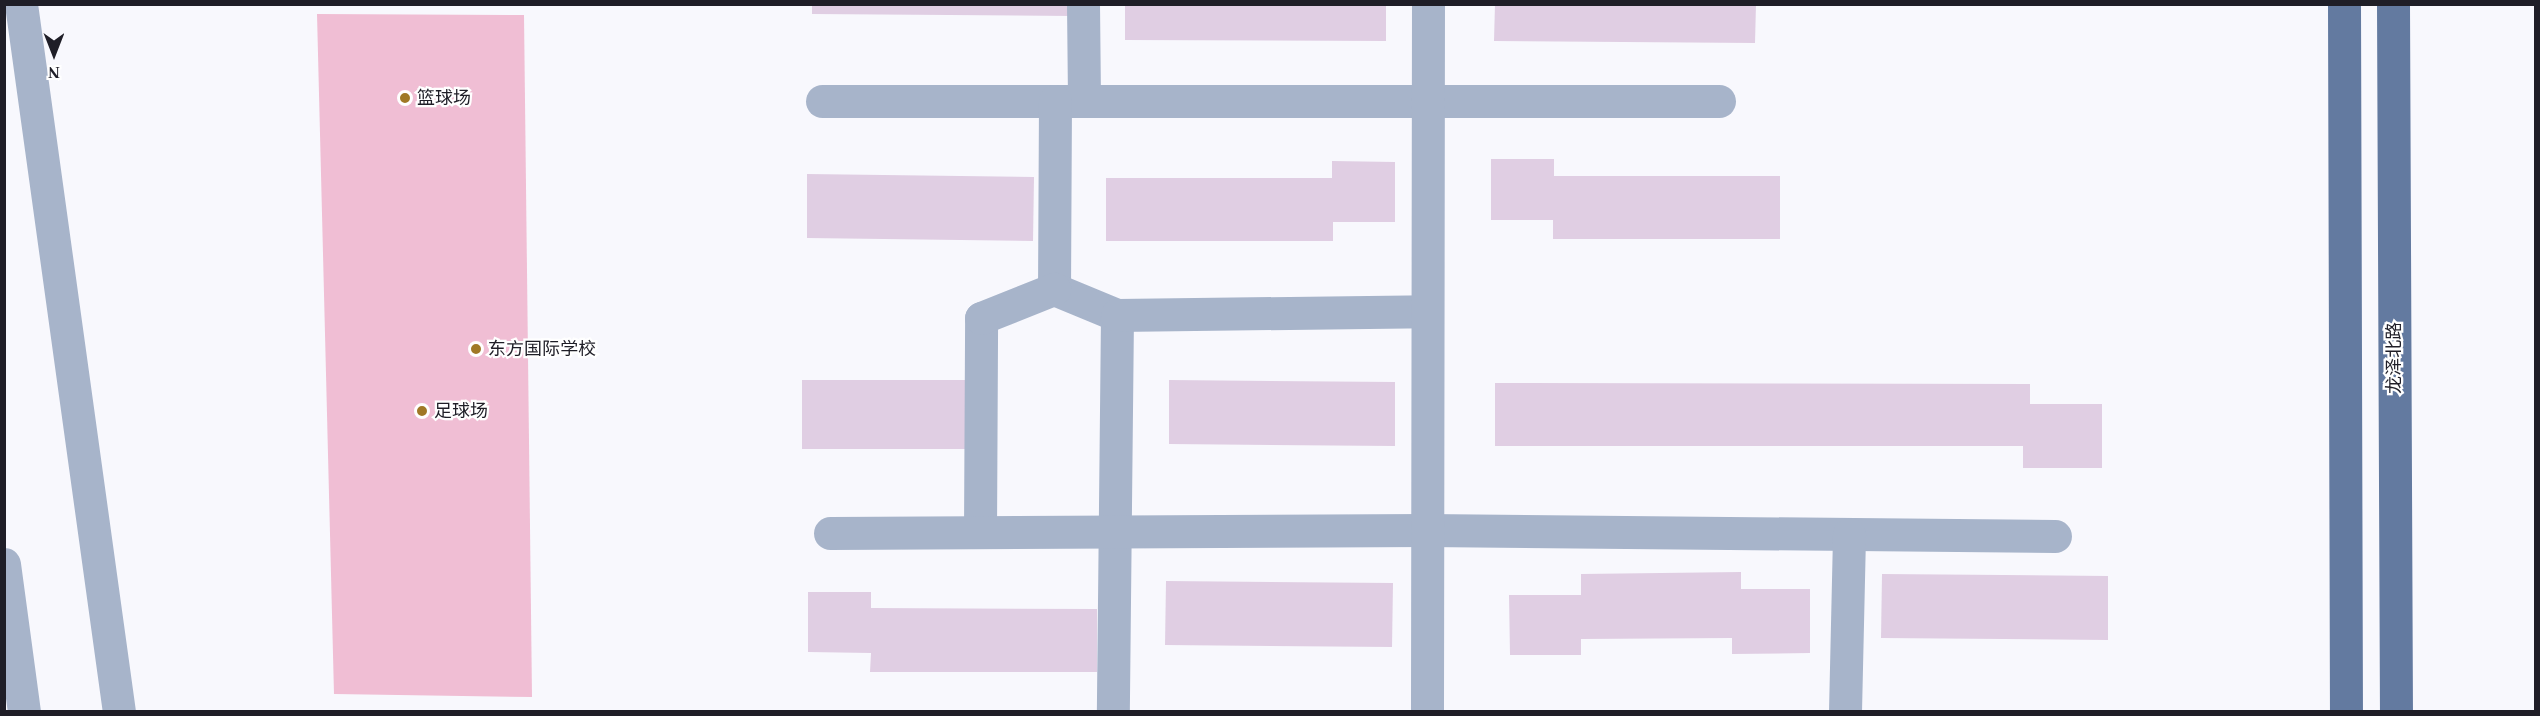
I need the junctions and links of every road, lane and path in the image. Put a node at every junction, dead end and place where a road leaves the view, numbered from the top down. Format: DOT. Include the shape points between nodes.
graph roads {
  1 [pos="21,4"];
  2 [pos="1083,4"];
  3 [pos="1428,4"];
  4 [pos="2344,4"];
  5 [pos="2393,4"];
  6 [pos="822,101"];
  7 [pos="1070,101"];
  8 [pos="1428,101"];
  9 [pos="1719,101"];
  10 [pos="1054,289"];
  11 [pos="1427,311"];
  12 [pos="1117,315"];
  13 [pos="1427,530"];
  14 [pos="1116,531"];
  15 [pos="980,532"];
  16 [pos="830,533"];
  17 [pos="1849,534"];
  18 [pos="2055,536"];
  19 [pos="4,564"];
  20 [pos="17,700"];
  21 [pos="119,711"];
  22 [pos="1113,711"];
  23 [pos="1427,711"];
  24 [pos="1845,711"];
  25 [pos="2346,711"];
  26 [pos="2396,711"];
  1 -- 21 [label="street"];
  2 -- 7 [label="street"];
  3 -- 8 [label="street"];
  4 -- 25 [label="main road"];
  5 -- 26 [label="main road, 龙泽北路"];
  6 -- 7 [label="street"];
  7 -- 8 [label="street"];
  7 -- 10 [label="street"];
  8 -- 9 [label="street"];
  8 -- 11 [label="street"];
  10 -- 12 [label="street"];
  10 -- 15 [label="street" via="981,318"];
  11 -- 12 [label="street"];
  11 -- 13 [label="street"];
  12 -- 14 [label="street"];
  13 -- 14 [label="street"];
  13 -- 17 [label="street"];
  13 -- 23 [label="street"];
  14 -- 15 [label="street"];
  14 -- 22 [label="street"];
  15 -- 16 [label="street"];
  17 -- 18 [label="street"];
  17 -- 24 [label="street"];
  19 -- 20 [label="street"];
}
